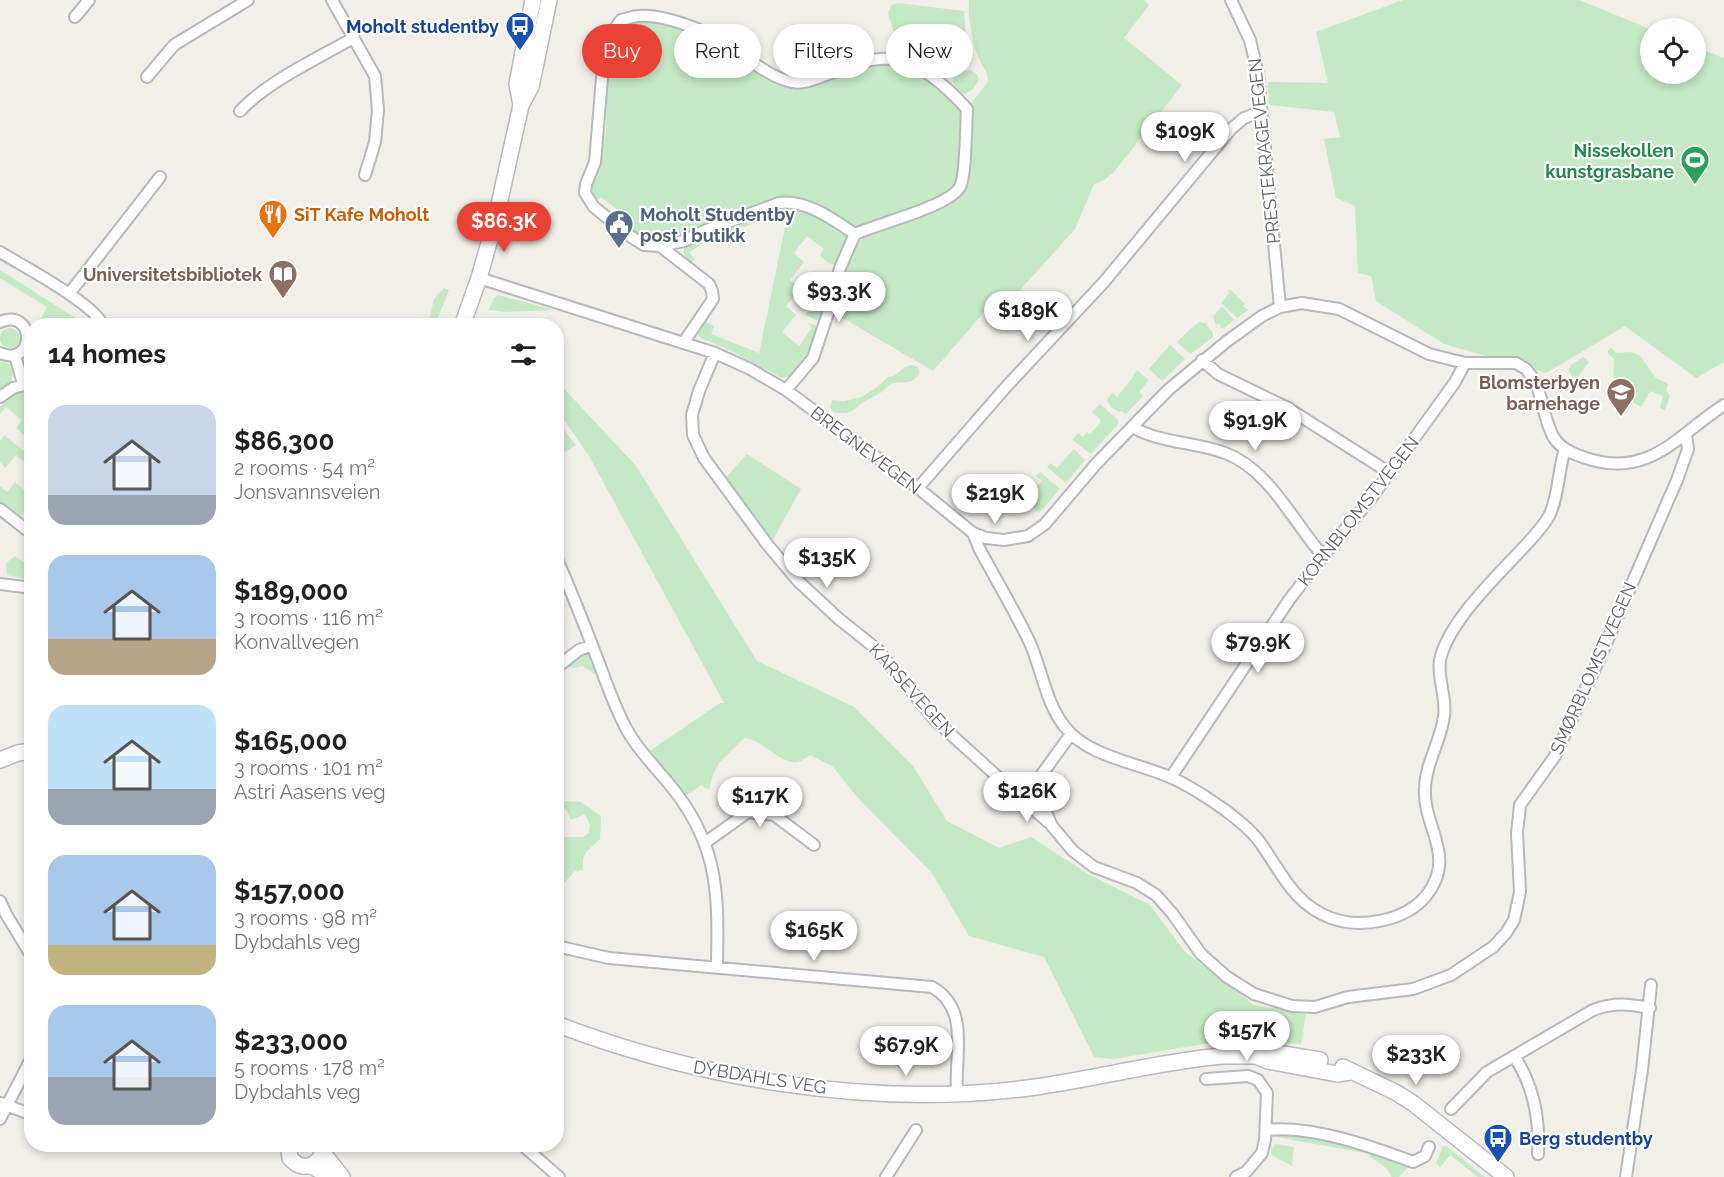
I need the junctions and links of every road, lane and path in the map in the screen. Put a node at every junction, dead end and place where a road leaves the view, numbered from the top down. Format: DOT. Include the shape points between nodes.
graph roads {
  1 [pos="89,0"];
  2 [pos="248,0"];
  3 [pos="332,0"];
  4 [pos="533,0"];
  5 [pos="549,0"];
  6 [pos="1230,0"];
  7 [pos="75,17"];
  8 [pos="353,38"];
  9 [pos="147,77"];
  10 [pos="520,105"];
  11 [pos="240,111"];
  12 [pos="1261,112"];
  13 [pos="365,175"];
  14 [pos="160,177"];
  15 [pos="855,234"];
  16 [pos="660,246"];
  17 [pos="0,252"];
  18 [pos="479,279"];
  19 [pos="69,294"];
  20 [pos="1280,307"];
  21 [pos="100,318"];
  22 [pos="465,318"];
  23 [pos="0,321"];
  24 [pos="24,326"];
  25 [pos="684,342"];
  26 [pos="24,349"];
  27 [pos="715,352"];
  28 [pos="0,353"];
  29 [pos="15,355"];
  30 [pos="1202,360"];
  31 [pos="1465,363"];
  32 [pos="24,376"];
  33 [pos="24,385"];
  34 [pos="786,390"];
  35 [pos="0,397"];
  36 [pos="1724,405"];
  37 [pos="1132,427"];
  38 [pos="1686,435"];
  39 [pos="1565,449"];
  40 [pos="1390,473"];
  41 [pos="918,488"];
  42 [pos="0,509"];
  43 [pos="24,528"];
  44 [pos="973,533"];
  45 [pos="1323,556"];
  46 [pos="0,584"];
  47 [pos="564,584"];
  48 [pos="24,586"];
  49 [pos="592,645"];
  50 [pos="564,662"];
  51 [pos="1071,734"];
  52 [pos="24,752"];
  53 [pos="0,760"];
  54 [pos="1171,777"];
  55 [pos="1034,785"];
  56 [pos="1021,798"];
  57 [pos="1052,826"];
  58 [pos="706,842"];
  59 [pos="814,845"];
  60 [pos="0,901"];
  61 [pos="24,944"];
  62 [pos="564,948"];
  63 [pos="717,967"];
  64 [pos="1651,985"];
  65 [pos="1650,1008"];
  66 [pos="564,1027"];
  67 [pos="1514,1056"];
  68 [pos="24,1070"];
  69 [pos="1206,1079"];
  70 [pos="957,1093"];
  71 [pos="3,1104"];
  72 [pos="1451,1108"];
  73 [pos="24,1112"];
  74 [pos="0,1119"];
  75 [pos="916,1131"];
  76 [pos="1266,1131"];
  77 [pos="1429,1147"];
  78 [pos="287,1152"];
  79 [pos="321,1152"];
  80 [pos="324,1152"];
  81 [pos="530,1152"];
  82 [pos="1538,1154"];
  83 [pos="306,1170"];
  84 [pos="330,1177"];
  85 [pos="342,1177"];
  86 [pos="559,1177"];
  87 [pos="886,1177"];
  88 [pos="1236,1177"];
  89 [pos="1506,1177"];
  90 [pos="1626,1177"];
  1 -- 7 [label="street"];
  2 -- 9 [label="street" via="174,45"];
  3 -- 8 [label="street"];
  4 -- 10 [label="main road" via="518,84"];
  5 -- 10 [label="main road" via="531,87"];
  6 -- 12 [label="street, PRESTEKRAGEVEGEN" via="1250,40"];
  8 -- 11 [label="street" via="265,90"];
  8 -- 13 [label="street" via="375,76 378,93 375,142"];
  10 -- 18 [label="main road"];
  12 -- 20 [label="street, PRESTEKRAGEVEGEN"];
  12 -- 41 [label="street" via="1244,118 1231,129 1104,282"];
  14 -- 19 [label="street"];
  15 -- 16 [label="street" via="807,207 788,202 684,241"];
  15 -- 16 [label="street" via="935,205 959,189 967,109 961,102 928,74 898,60 863,62 794,83 774,75 721,40 663,19 640,16 621,20 608,38 595,162 585,193 594,207 640,243"];
  15 -- 34 [label="street" via="840,268 813,358"];
  16 -- 25 [label="street" via="700,276 714,295"];
  17 -- 19 [label="street"];
  18 -- 22 [label="main road"];
  18 -- 25 [label="street, BREGNEVEGEN"];
  19 -- 21 [label="street"];
  20 -- 30 [label="street, BREGNEVEGEN"];
  20 -- 31 [label="street" via="1302,303 1339,309 1429,354"];
  23 -- 24 [label="street" via="11,319"];
  25 -- 27 [label="street, BREGNEVEGEN"];
  26 -- 29 [label="street"];
  27 -- 34 [label="street, BREGNEVEGEN"];
  27 -- 56 [label="street, KARSEVEGEN" via="692,415 693,435 704,458 798,581 878,650 935,720"];
  28 -- 29 [label="street"];
  29 -- 32 [label="street"];
  30 -- 37 [label="street, BREGNEVEGEN"];
  30 -- 40 [label="street" via="1218,374 1286,407"];
  31 -- 39 [label="street" via="1510,362 1526,369 1538,388 1551,430"];
  31 -- 40 [label="street, KORNBLOMSTVEGEN"];
  33 -- 35 [label="street"];
  34 -- 41 [label="street, BREGNEVEGEN"];
  36 -- 38 [label="street"];
  37 -- 44 [label="street, BREGNEVEGEN" via="1036,531 1004,540"];
  37 -- 45 [label="street" via="1150,435 1212,448 1248,465"];
  38 -- 39 [label="street" via="1657,454 1624,464 1597,462"];
  38 -- 57 [label="street, SMØRBLOMSTVEGEN" via="1688,449 1677,480 1596,666 1555,756 1520,805 1516,833 1520,892 1514,920 1493,947 1465,966 1413,989 1348,997 1315,1007 1272,1001 1240,986 1211,964 1156,896 1137,883 1104,872 1084,860"];
  39 -- 54 [label="street" via="1549,516 1468,610 1441,655 1444,719 1424,789 1440,861 1436,878 1420,901 1394,916 1372,922 1349,923 1329,918 1300,900 1258,840 1239,821"];
  40 -- 45 [label="street, KORNBLOMSTVEGEN"];
  41 -- 44 [label="street, BREGNEVEGEN"];
  42 -- 43 [label="street"];
  44 -- 51 [label="street" via="1031,645 1058,718"];
  45 -- 54 [label="street, KORNBLOMSTVEGEN" via="1289,600"];
  46 -- 48 [label="street"];
  47 -- 49 [label="street"];
  49 -- 50 [label="street"];
  49 -- 58 [label="street" via="627,730 677,794"];
  51 -- 54 [label="street" via="1109,755"];
  51 -- 55 [label="street"];
  52 -- 53 [label="main road"];
  55 -- 56 [label="street"];
  55 -- 57 [label="street, SMØRBLOMSTVEGEN"];
  56 -- 57 [label="street, SMØRBLOMSTVEGEN"];
  58 -- 59 [label="street" via="748,812 774,815"];
  58 -- 63 [label="street" via="717,894"];
  60 -- 61 [label="street"];
  62 -- 63 [label="street" via="609,958"];
  63 -- 70 [label="street" via="932,987 949,1001 957,1019"];
  64 -- 65 [label="street"];
  65 -- 67 [label="street" via="1604,1006"];
  65 -- 90 [label="street"];
  66 -- 70 [label="main road, DYBDAHLS VEG" via="649,1055 744,1077 852,1090"];
  67 -- 72 [label="street" via="1486,1072"];
  67 -- 82 [label="street" via="1534,1100"];
  68 -- 71 [label="street"];
  69 -- 76 [label="street" via="1248,1076 1258,1080 1268,1093"];
  70 -- 89 [label="main road, DYBDAHLS VEG" via="1071,1082 1204,1057 1256,1056 1337,1074 1350,1072 1379,1084 1414,1104"];
  71 -- 73 [label="street"];
  71 -- 74 [label="street"];
  75 -- 87 [label="street"];
  76 -- 77 [label="street" via="1278,1129 1341,1138 1413,1162 1425,1156"];
  76 -- 88 [label="street" via="1262,1153 1246,1172"];
  78 -- 83 [label="main road"];
  79 -- 83 [label="main road" via="318,1162"];
  80 -- 85 [label="main road"];
  81 -- 86 [label="street"];
  83 -- 84 [label="main road"];
}
